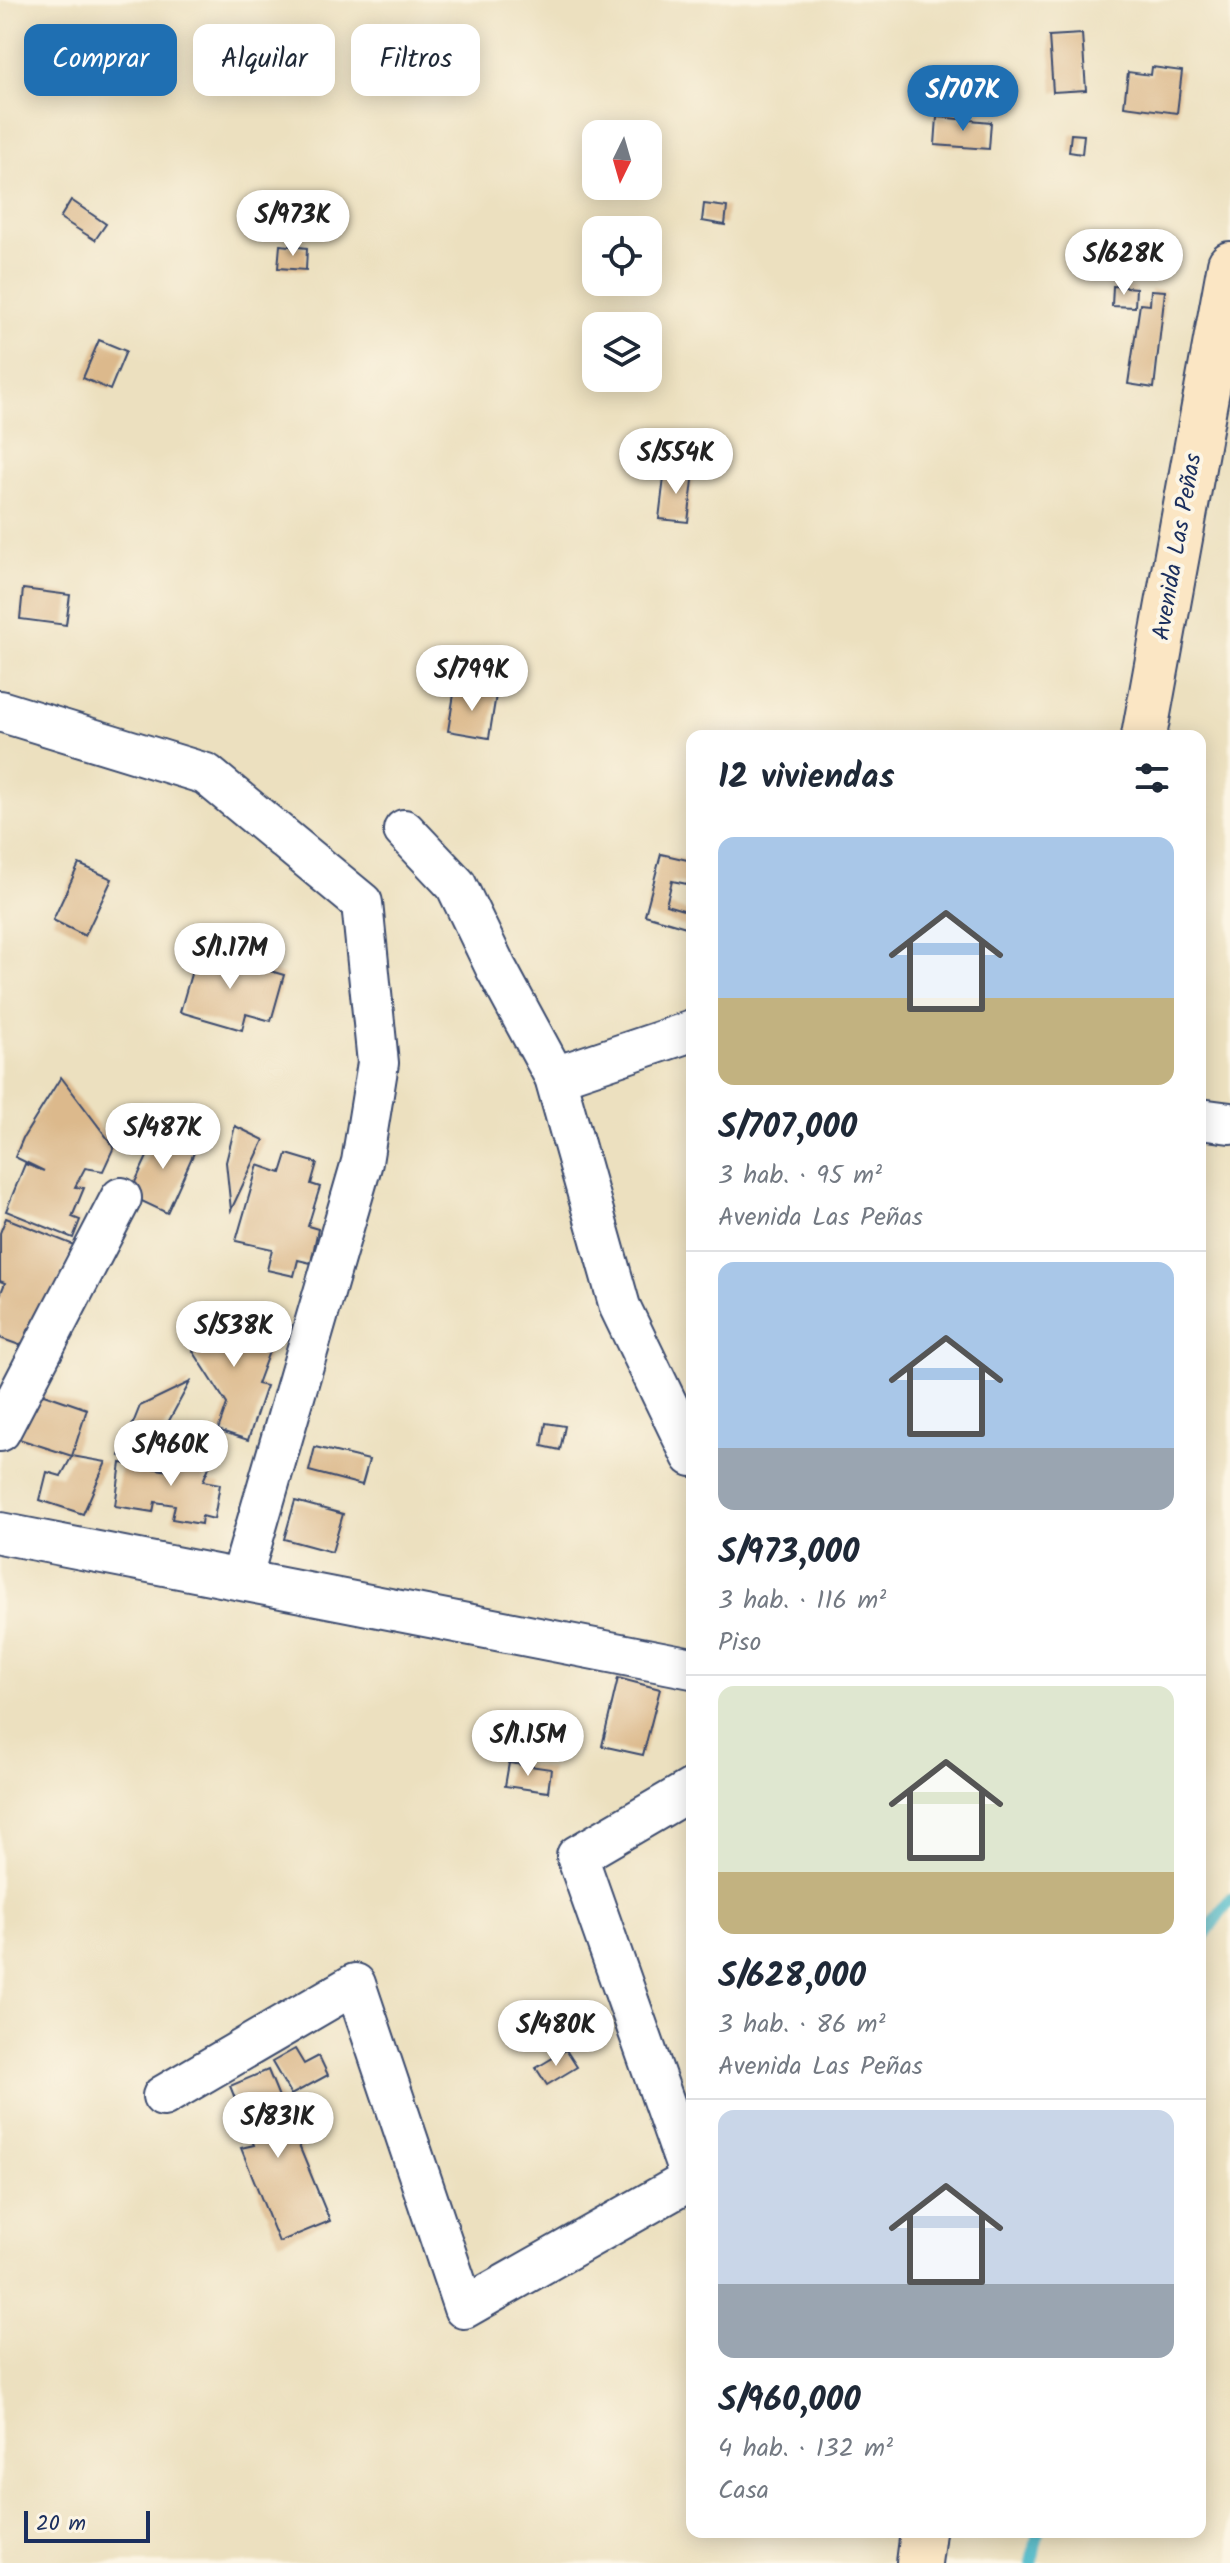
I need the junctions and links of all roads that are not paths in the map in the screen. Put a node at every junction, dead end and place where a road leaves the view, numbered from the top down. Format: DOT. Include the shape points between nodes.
graph roads {
  1 [pos="1230,264"];
  2 [pos="0,711"];
  3 [pos="1145,730"];
  4 [pos="404,830"];
  5 [pos="686,1033"];
  6 [pos="555,1077"];
  7 [pos="1206,1120"];
  8 [pos="1230,1123"];
  9 [pos="121,1198"];
  10 [pos="0,1431"];
  11 [pos="686,1444"];
  12 [pos="0,1533"];
  13 [pos="241,1579"];
  14 [pos="686,1667"];
  15 [pos="686,1792"];
  16 [pos="163,2096"];
  17 [pos="686,2162"];
  18 [pos="686,2182"];
  19 [pos="922,2538"];
  20 [pos="919,2563"];
  1 -- 3 [label="main road, Avenida Las Peñas"];
  2 -- 13 [label="street" via="206,774 362,903 378,1063 362,1162"];
  4 -- 6 [label="street" via="456,885"];
  5 -- 6 [label="street"];
  6 -- 11 [label="street" via="620,1307"];
  7 -- 8 [label="street"];
  9 -- 10 [label="street"];
  12 -- 13 [label="street"];
  13 -- 14 [label="street"];
  15 -- 17 [label="street" via="577,1856"];
  16 -- 18 [label="street" via="355,1984 464,2308"];
  19 -- 20 [label="main road"];
}
